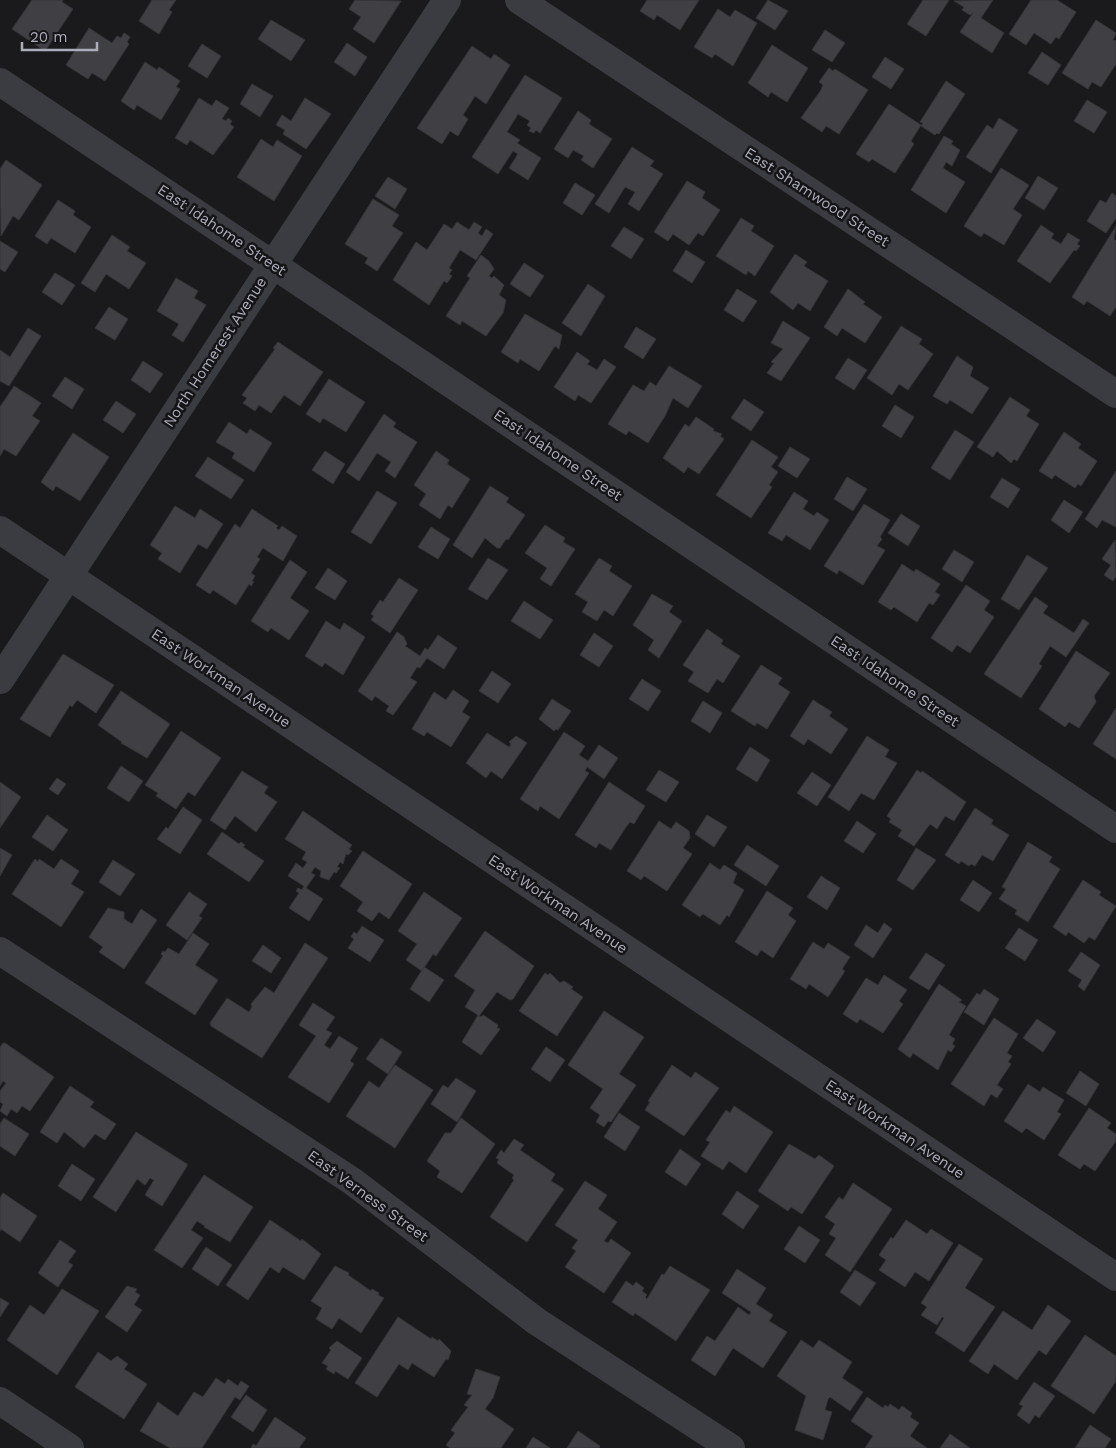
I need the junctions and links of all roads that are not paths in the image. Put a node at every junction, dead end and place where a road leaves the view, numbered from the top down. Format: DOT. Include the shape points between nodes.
graph roads {
  1 [pos="447,0"];
  2 [pos="519,0"];
  3 [pos="0,82"];
  4 [pos="273,264"];
  5 [pos="1116,394"];
  6 [pos="0,530"];
  7 [pos="68,576"];
  8 [pos="0,680"];
  9 [pos="1116,829"];
  10 [pos="0,951"];
  11 [pos="1116,1277"];
  12 [pos="0,1402"];
  13 [pos="70,1448"];
  14 [pos="731,1448"];
  1 -- 4 [label="street, North Homerest Avenue"];
  2 -- 5 [label="street, East Shamwood Street"];
  3 -- 4 [label="street, East Idahome Street"];
  4 -- 7 [label="street, North Homerest Avenue"];
  4 -- 9 [label="street, East Idahome Street"];
  6 -- 7 [label="street, East Workman Avenue"];
  7 -- 8 [label="street, North Homerest Avenue"];
  7 -- 11 [label="street, East Workman Avenue"];
  10 -- 14 [label="street, East Verness Street" via="352,1181 536,1320"];
  12 -- 13 [label="street"];
}
